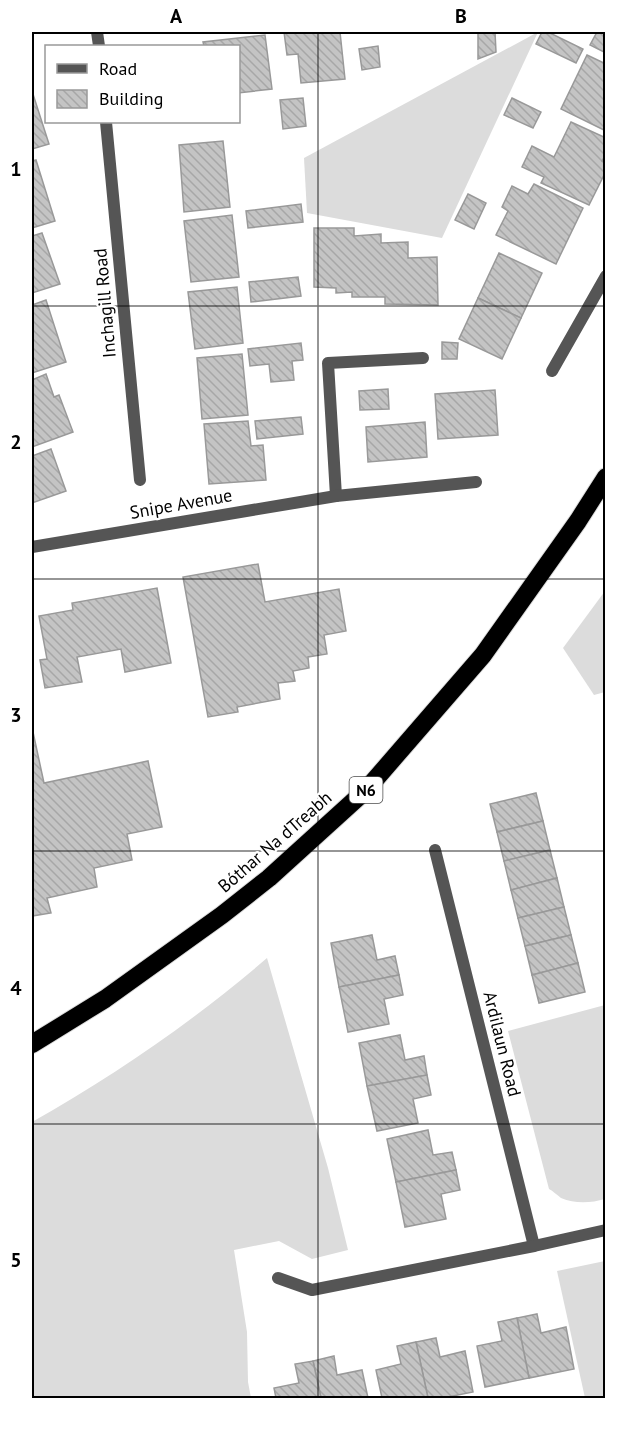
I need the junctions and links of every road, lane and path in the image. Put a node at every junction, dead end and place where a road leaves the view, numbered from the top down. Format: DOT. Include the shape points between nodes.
graph roads {
  1 [pos="106,123"];
  2 [pos="606,276"];
  3 [pos="423,358"];
  4 [pos="552,371"];
  5 [pos="606,477"];
  6 [pos="140,480"];
  7 [pos="476,482"];
  8 [pos="336,496"];
  9 [pos="32,547"];
  10 [pos="435,850"];
  11 [pos="32,1044"];
  12 [pos="606,1230"];
  13 [pos="534,1246"];
  14 [pos="278,1278"];
  1 -- 6 [label="street, Inchagill Road"];
  2 -- 4 [label="street"];
  3 -- 8 [label="street" via="328,363"];
  5 -- 11 [label="highway, Bóthar Na dTreabh / N6" via="483,655 366,790 222,915 105,999"];
  7 -- 8 [label="street, Snipe Avenue"];
  8 -- 9 [label="street, Snipe Avenue"];
  10 -- 13 [label="street, Ardilaun Road"];
  12 -- 13 [label="street"];
  13 -- 14 [label="street" via="312,1290"];
}
